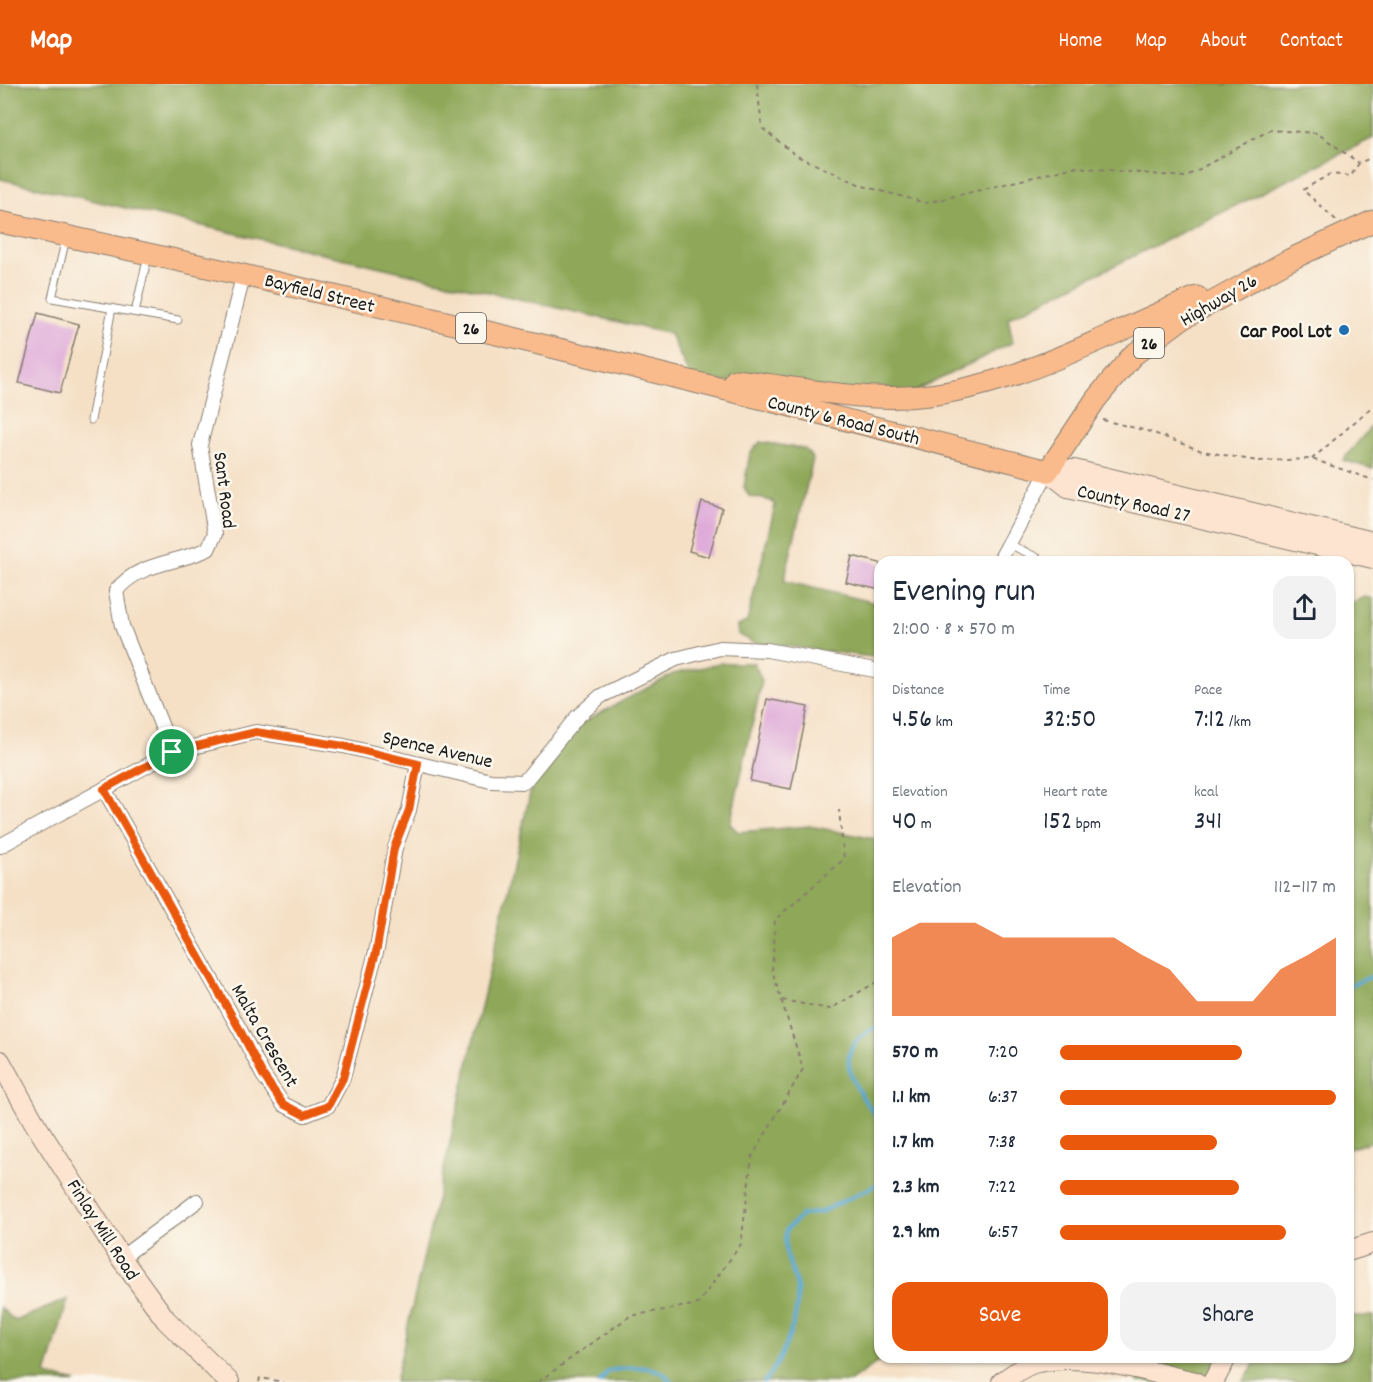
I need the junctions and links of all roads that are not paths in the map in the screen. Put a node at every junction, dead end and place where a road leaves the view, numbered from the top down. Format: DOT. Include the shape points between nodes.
graph roads {
  1 [pos="1373,220"];
  2 [pos="0,222"];
  3 [pos="66,236"];
  4 [pos="149,254"];
  5 [pos="1289,260"];
  6 [pos="244,273"];
  7 [pos="112,308"];
  8 [pos="135,312"];
  9 [pos="178,320"];
  10 [pos="639,368"];
  11 [pos="91,420"];
  12 [pos="1048,471"];
  13 [pos="1373,542"];
  14 [pos="1009,544"];
  15 [pos="1002,556"];
  16 [pos="1034,556"];
  17 [pos="1373,558"];
  18 [pos="874,670"];
  19 [pos="172,752"];
  20 [pos="418,764"];
  21 [pos="104,789"];
  22 [pos="0,846"];
  23 [pos="0,1061"];
  24 [pos="197,1201"];
  25 [pos="1373,1243"];
  26 [pos="1354,1249"];
  27 [pos="121,1258"];
  28 [pos="1038,1363"];
  29 [pos="1102,1363"];
  30 [pos="1223,1363"];
  31 [pos="229,1382"];
  32 [pos="1002,1382"];
  33 [pos="1196,1382"];
  34 [pos="1213,1382"];
  1 -- 5 [label="main road, Highway 26 / 26"];
  2 -- 3 [label="main road, Bayfield Street / 26"];
  3 -- 4 [label="main road, Bayfield Street / 26"];
  3 -- 7 [label="lane" via="52,298"];
  4 -- 6 [label="main road, Bayfield Street / 26"];
  4 -- 8 [label="lane"];
  5 -- 10 [label="main road" via="1010,376 957,391 905,398"];
  5 -- 12 [label="main road, Highway 26 / 26" via="1180,320 1132,356 1087,412"];
  6 -- 10 [label="main road, Bayfield Street / 26"];
  6 -- 19 [label="street, Sant Road" via="200,445 215,534 208,549 137,571 116,591 122,626"];
  7 -- 8 [label="lane"];
  7 -- 11 [label="lane"];
  8 -- 9 [label="lane"];
  10 -- 12 [label="main road, County 6 Road South / 26"];
  12 -- 13 [label="main road, County Road 27" via="1074,470"];
  12 -- 14 [label="street"];
  12 -- 17 [label="main road, County Road 27" via="1068,487"];
  14 -- 15 [label="street"];
  14 -- 16 [label="lane"];
  18 -- 20 [label="street, Spence Avenue" via="767,650 720,648 676,658 602,696 577,717 524,782 491,781"];
  19 -- 20 [label="street, Spence Avenue" via="256,732 344,746"];
  19 -- 21 [label="street, Spence Avenue"];
  20 -- 21 [label="street, Malta Crescent" via="409,810 394,848 377,948 343,1078 328,1106 304,1115 283,1104 263,1075"];
  21 -- 22 [label="street, Spence Avenue"];
  23 -- 27 [label="main road, Finlay Mill Road"];
  24 -- 27 [label="street"];
  25 -- 26 [label="main road"];
  27 -- 31 [label="main road, Finlay Mill Road" via="166,1320"];
  28 -- 32 [label="main road"];
  29 -- 33 [label="main road"];
  30 -- 34 [label="main road"];
}
